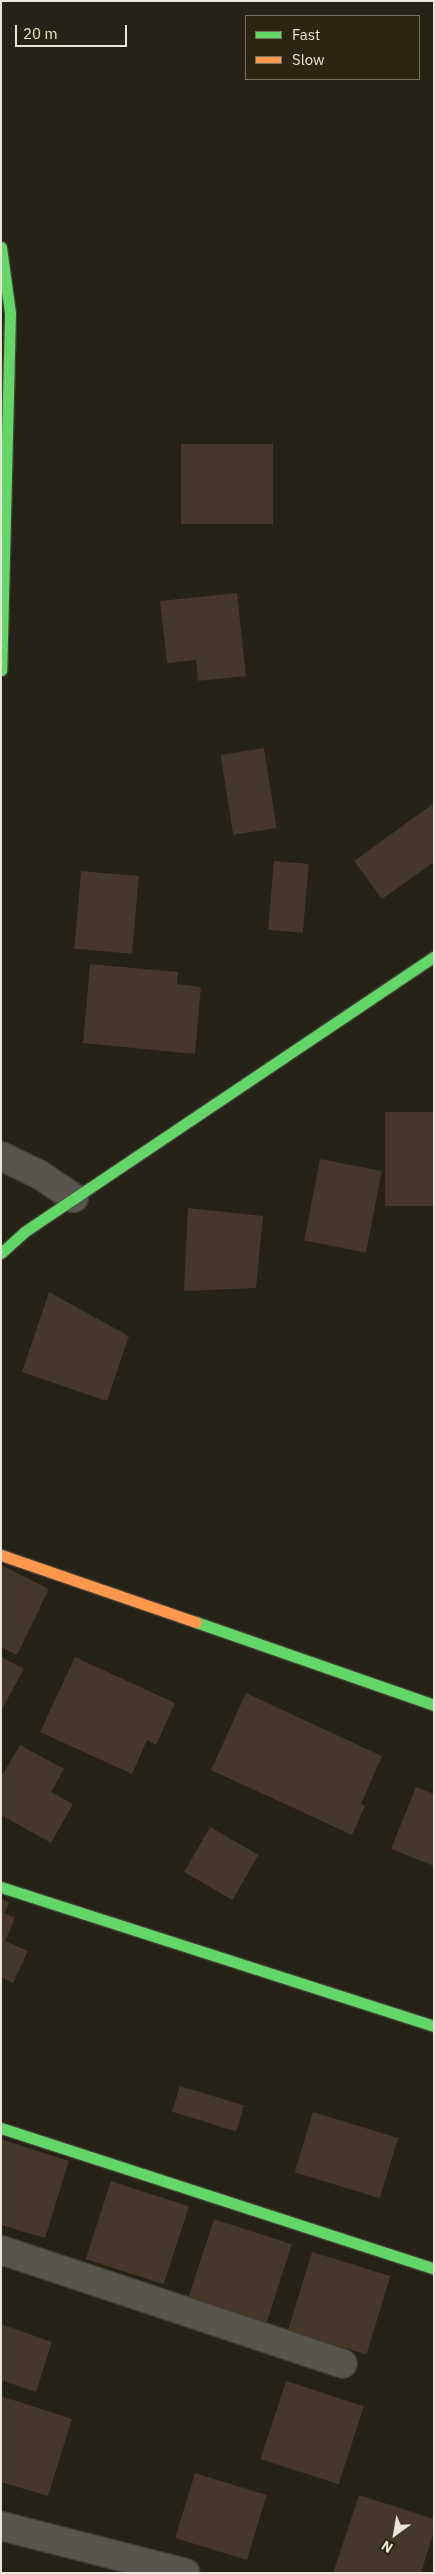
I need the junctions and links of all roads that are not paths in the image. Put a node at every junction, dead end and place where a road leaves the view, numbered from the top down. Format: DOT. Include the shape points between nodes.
graph roads {
  1 [pos="1,247"];
  2 [pos="3,532"];
  3 [pos="1,670"];
  4 [pos="434,957"];
  5 [pos="2,1157"];
  6 [pos="74,1198"];
  7 [pos="1,1253"];
  8 [pos="1,1555"];
  9 [pos="434,1705"];
  10 [pos="1,1887"];
  11 [pos="434,2026"];
  12 [pos="1,2128"];
  13 [pos="1,2250"];
  14 [pos="434,2269"];
  15 [pos="343,2364"];
  16 [pos="1,2526"];
  17 [pos="185,2573"];
  1 -- 2 [label="street" via="10,313"];
  2 -- 3 [label="street"];
  4 -- 6 [label="street"];
  5 -- 6 [label="street" via="40,1175"];
  6 -- 7 [label="street" via="24,1232"];
  8 -- 9 [label="street"];
  10 -- 11 [label="street"];
  12 -- 14 [label="street"];
  13 -- 15 [label="street"];
  16 -- 17 [label="street"];
}
